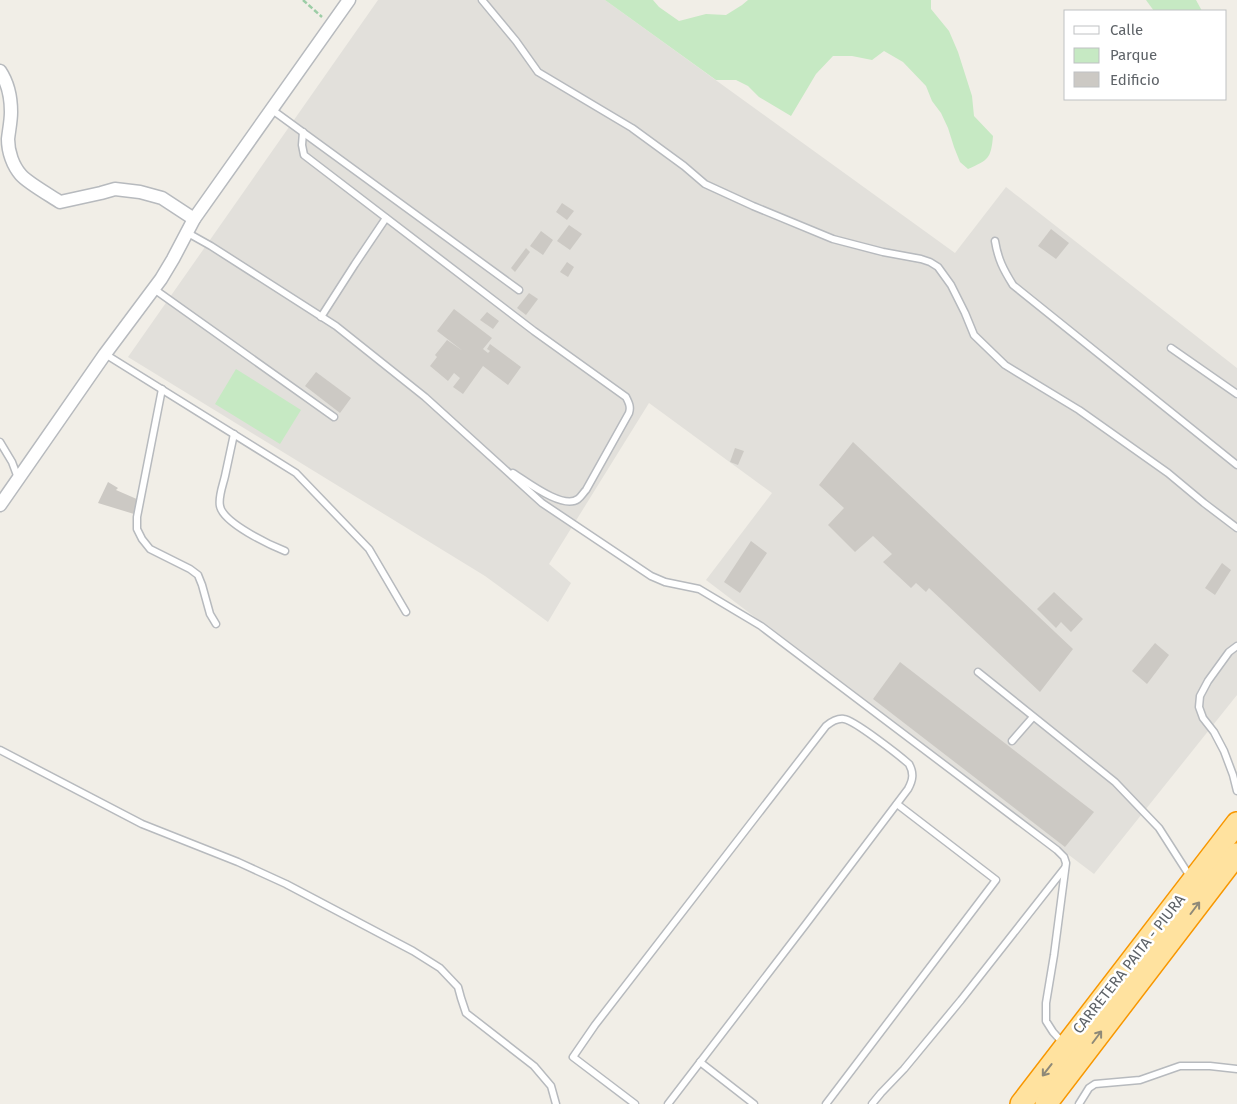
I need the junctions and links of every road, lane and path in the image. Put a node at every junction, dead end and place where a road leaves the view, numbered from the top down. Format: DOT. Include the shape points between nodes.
graph roads {
  1 [pos="302,0"];
  2 [pos="349,0"];
  3 [pos="482,0"];
  4 [pos="329,27"];
  5 [pos="0,71"];
  6 [pos="272,109"];
  7 [pos="303,132"];
  8 [pos="386,218"];
  9 [pos="194,219"];
  10 [pos="186,232"];
  11 [pos="995,241"];
  12 [pos="154,289"];
  13 [pos="519,290"];
  14 [pos="321,317"];
  15 [pos="1171,348"];
  16 [pos="106,354"];
  17 [pos="162,389"];
  18 [pos="1237,394"];
  19 [pos="334,417"];
  20 [pos="234,434"];
  21 [pos="0,442"];
  22 [pos="497,462"];
  23 [pos="1237,465"];
  24 [pos="18,478"];
  25 [pos="0,505"];
  26 [pos="1237,528"];
  27 [pos="285,552"];
  28 [pos="406,612"];
  29 [pos="216,624"];
  30 [pos="1237,646"];
  31 [pos="978,672"];
  32 [pos="1033,717"];
  33 [pos="1012,741"];
  34 [pos="0,750"];
  35 [pos="1237,791"];
  36 [pos="897,804"];
  37 [pos="1237,823"];
  38 [pos="1237,854"];
  39 [pos="1065,868"];
  40 [pos="1193,880"];
  41 [pos="1066,1046"];
  42 [pos="700,1062"];
  43 [pos="1237,1069"];
  44 [pos="556,1104"];
  45 [pos="634,1104"];
  46 [pos="668,1104"];
  47 [pos="754,1104"];
  48 [pos="826,1104"];
  49 [pos="872,1104"];
  50 [pos="1020,1104"];
  51 [pos="1046,1104"];
  52 [pos="1079,1104"];
  1 -- 4 [label="path" via="324,18"];
  2 -- 4 [label="street"];
  3 -- 26 [label="lane" via="538,72 632,128 705,184 833,239 921,259 938,267 951,285 974,335 1005,365 1087,415"];
  4 -- 6 [label="street"];
  5 -- 9 [label="street" via="11,97 10,154 22,176 60,202 115,189 140,192 162,198"];
  6 -- 7 [label="lane"];
  6 -- 9 [label="street"];
  7 -- 8 [label="lane" via="304,154"];
  7 -- 13 [label="lane"];
  8 -- 14 [label="lane"];
  8 -- 22 [label="lane" via="629,402 629,413 578,500 569,502 547,494"];
  9 -- 10 [label="street"];
  10 -- 12 [label="street"];
  10 -- 14 [label="lane"];
  11 -- 23 [label="lane" via="997,256 1013,285"];
  12 -- 16 [label="street"];
  12 -- 19 [label="lane"];
  14 -- 22 [label="lane" via="425,397"];
  15 -- 18 [label="lane"];
  16 -- 17 [label="lane"];
  16 -- 24 [label="street"];
  17 -- 20 [label="lane"];
  17 -- 29 [label="lane" via="137,529 150,549 198,575"];
  20 -- 27 [label="lane" via="220,507 229,521"];
  20 -- 28 [label="lane" via="296,473 369,550"];
  21 -- 24 [label="lane"];
  22 -- 39 [label="lane" via="542,503 651,576 699,589 760,626 1057,850 1064,857"];
  24 -- 25 [label="street"];
  30 -- 35 [label="lane" via="1208,681 1200,696 1199,707 1224,751"];
  31 -- 32 [label="lane"];
  32 -- 33 [label="lane"];
  32 -- 40 [label="lane" via="1115,782 1159,828"];
  34 -- 44 [label="lane" via="142,824 286,884 440,968 458,987 466,1014 534,1066 551,1086"];
  36 -- 42 [label="lane"];
  36 -- 45 [label="lane" via="911,783 909,764 853,722 841,718 826,726 594,1025 573,1057"];
  36 -- 48 [label="lane" via="996,880"];
  37 -- 40 [label="highway, CARRETERA PAITA - PIURA"];
  51 -- 38 [label="highway, CARRETERA PAITA - PIURA, one-way"];
  39 -- 41 [label="lane" via="1046,1021"];
  39 -- 49 [label="lane" via="961,1000"];
  40 -- 41 [label="highway, CARRETERA PAITA - PIURA"];
  41 -- 50 [label="highway, CARRETERA PAITA - PIURA, one-way"];
  42 -- 46 [label="lane"];
  42 -- 47 [label="lane"];
  43 -- 52 [label="lane" via="1180,1066 1140,1080 1096,1084 1089,1088"];
}
